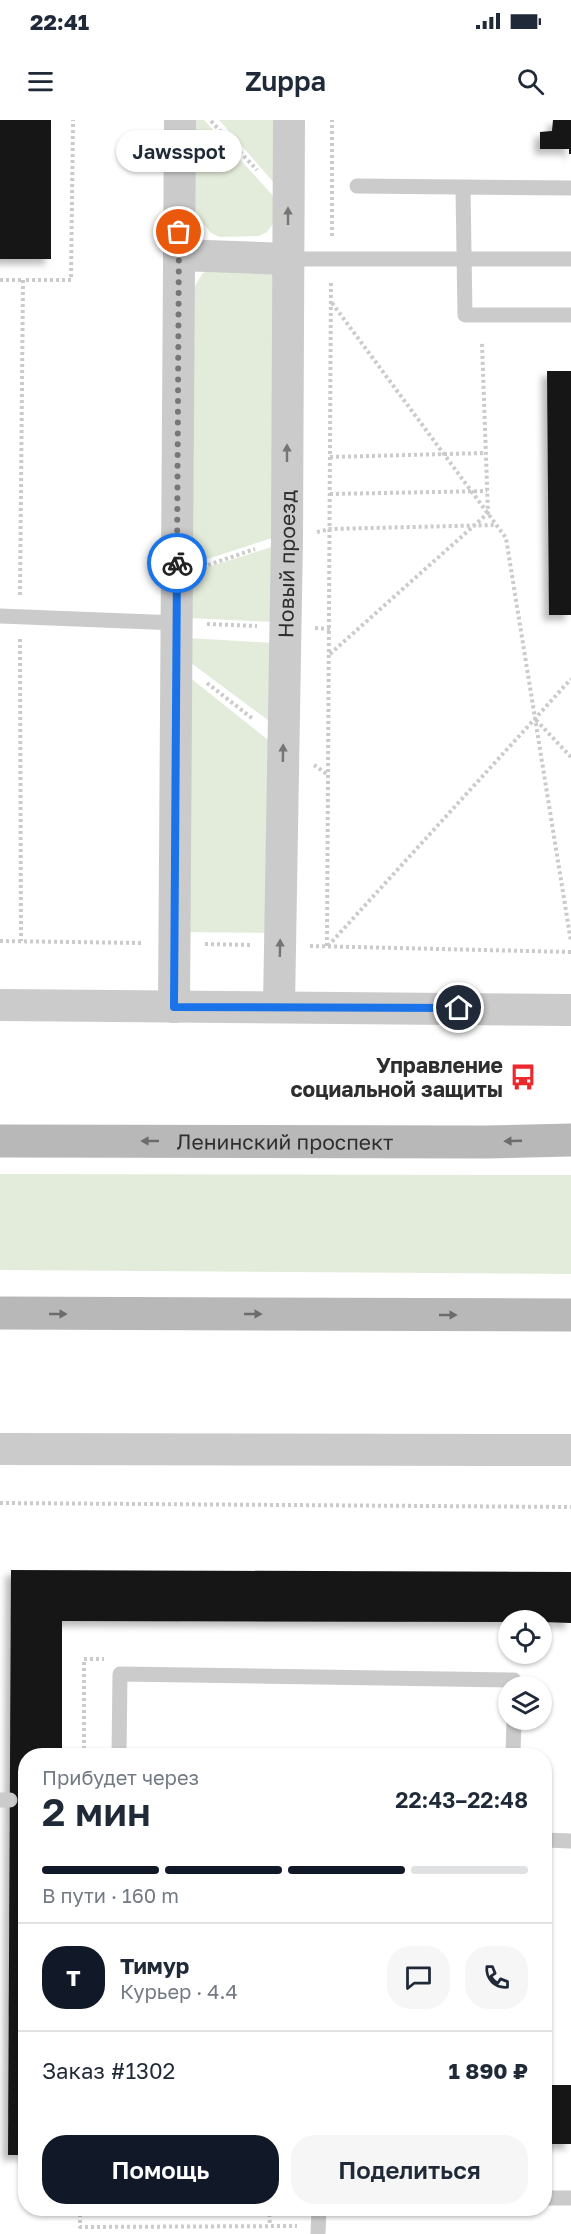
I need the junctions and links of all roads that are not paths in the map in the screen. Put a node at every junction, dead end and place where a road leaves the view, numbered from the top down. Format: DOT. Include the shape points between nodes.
graph roads {
  1 [pos="180,120"];
  2 [pos="289,120"];
  3 [pos="357,186"];
  4 [pos="463,188"];
  5 [pos="571,188"];
  6 [pos="179,255"];
  7 [pos="287,259"];
  8 [pos="465,259"];
  9 [pos="571,259"];
  10 [pos="571,315"];
  11 [pos="0,616"];
  12 [pos="177,623"];
  13 [pos="0,1005"];
  14 [pos="279,1006"];
  15 [pos="174,1007"];
  16 [pos="571,1010"];
  17 [pos="571,1140"];
  18 [pos="0,1141"];
  19 [pos="0,1313"];
  20 [pos="571,1316"];
  21 [pos="0,1449"];
  22 [pos="571,1450"];
  23 [pos="498,1680"];
  24 [pos="514,1730"];
  25 [pos="119,1748"];
  26 [pos="513,1748"];
  27 [pos="552,1840"];
  28 [pos="571,1841"];
  29 [pos="552,2198"];
  30 [pos="571,2198"];
  1 -- 6 [label="street"];
  7 -- 2 [label="street, Новый проезд, one-way"];
  3 -- 4 [label="lane"];
  4 -- 5 [label="lane"];
  4 -- 8 [label="lane"];
  6 -- 7 [label="street"];
  6 -- 12 [label="street"];
  7 -- 8 [label="lane"];
  14 -- 7 [label="street, Новый проезд, one-way"];
  8 -- 9 [label="lane"];
  8 -- 10 [label="lane" via="465,315"];
  11 -- 12 [label="lane"];
  12 -- 15 [label="street"];
  13 -- 15 [label="street"];
  14 -- 15 [label="street"];
  14 -- 16 [label="street"];
  17 -- 18 [label="main road, Ленинский проспект, one-way"];
  19 -- 20 [label="main road, one-way"];
  21 -- 22 [label="street"];
  23 -- 25 [label="lane" via="120,1674"];
  24 -- 26 [label="lane"];
  27 -- 28 [label="lane"];
  29 -- 30 [label="lane"];
}
